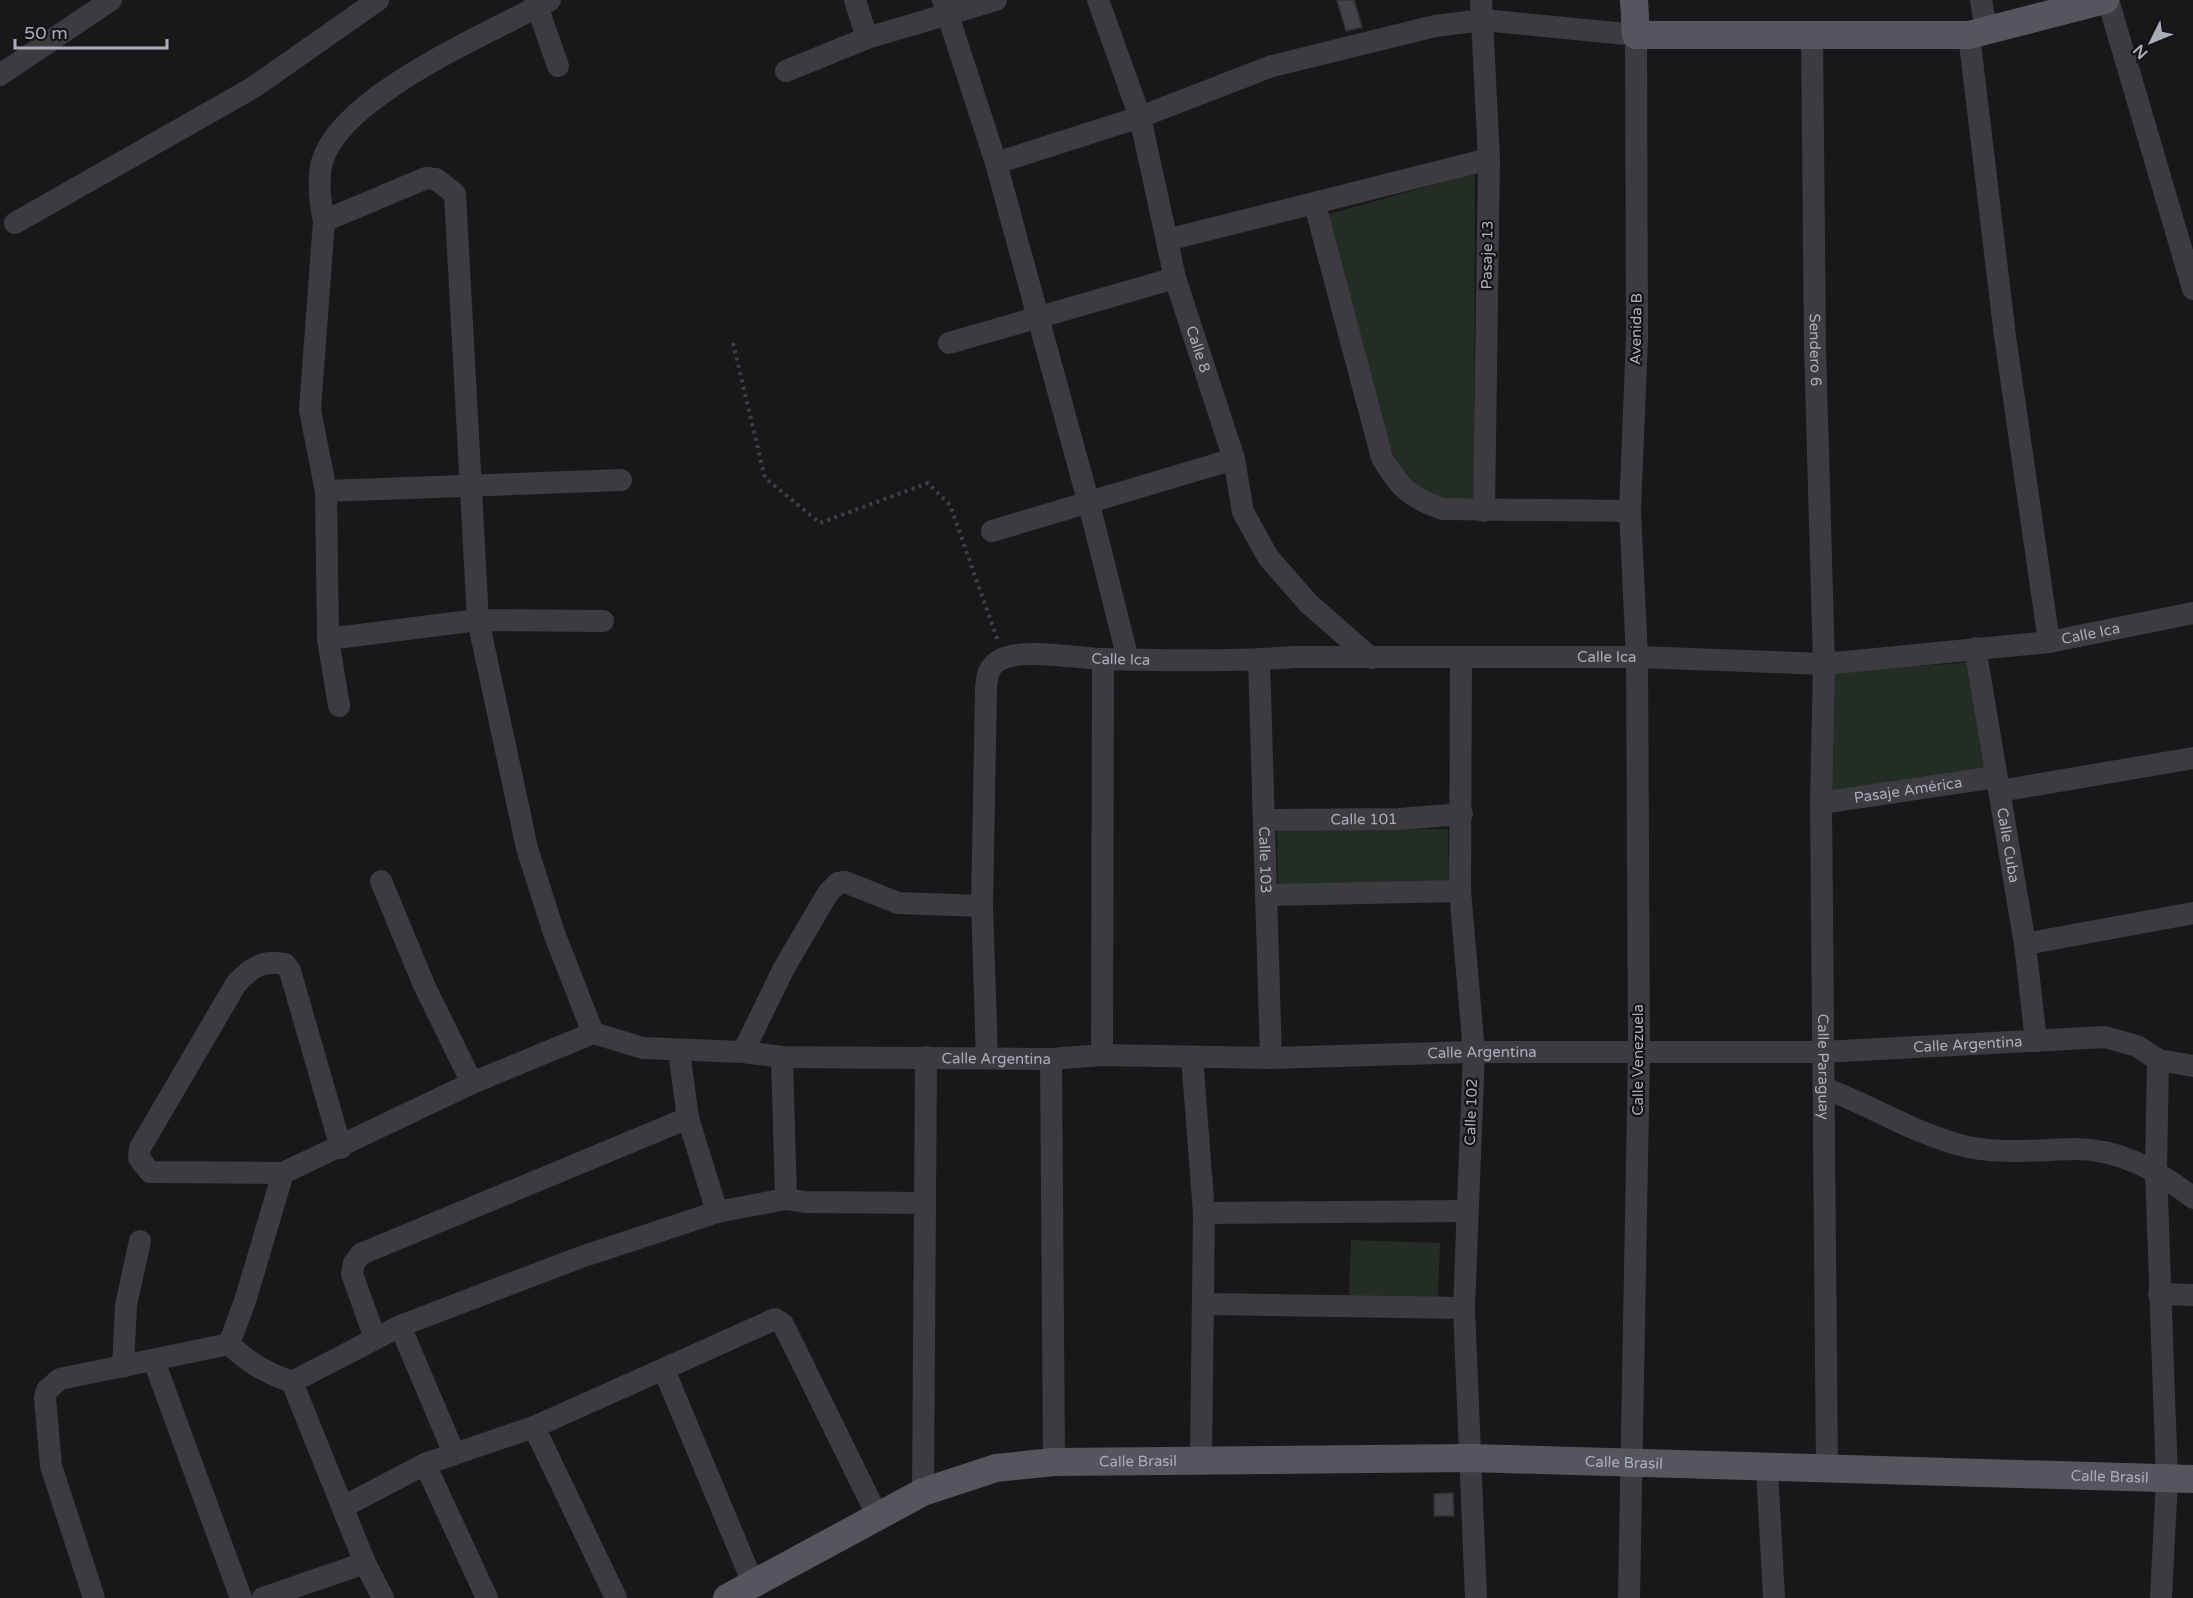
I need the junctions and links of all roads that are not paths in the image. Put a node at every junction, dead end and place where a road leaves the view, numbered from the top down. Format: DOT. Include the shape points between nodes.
graph roads {
  1 [pos="111,0"];
  2 [pos="378,0"];
  3 [pos="855,0"];
  4 [pos="996,0"];
  5 [pos="1098,0"];
  6 [pos="1634,0"];
  7 [pos="1981,0"];
  8 [pos="2106,0"];
  9 [pos="541,2"];
  10 [pos="945,8"];
  11 [pos="1482,10"];
  12 [pos="1977,33"];
  13 [pos="1636,35"];
  14 [pos="1812,35"];
  15 [pos="867,38"];
  16 [pos="558,66"];
  17 [pos="786,71"];
  18 [pos="0,75"];
  19 [pos="1140,117"];
  20 [pos="1489,159"];
  21 [pos="996,163"];
  22 [pos="1315,205"];
  23 [pos="324,221"];
  24 [pos="15,223"];
  25 [pos="1167,240"];
  26 [pos="1175,278"];
  27 [pos="2193,289"];
  28 [pos="1037,319"];
  29 [pos="949,343"];
  30 [pos="1234,459"];
  31 [pos="621,480"];
  32 [pos="472,486"];
  33 [pos="326,491"];
  34 [pos="1089,504"];
  35 [pos="1484,511"];
  36 [pos="1630,511"];
  37 [pos="992,531"];
  38 [pos="2193,613"];
  39 [pos="478,620"];
  40 [pos="603,621"];
  41 [pos="328,639"];
  42 [pos="2049,642"];
  43 [pos="1975,648"];
  44 [pos="1637,657"];
  45 [pos="1128,658"];
  46 [pos="1371,658"];
  47 [pos="1461,658"];
  48 [pos="1103,659"];
  49 [pos="1259,660"];
  50 [pos="1824,664"];
  51 [pos="339,706"];
  52 [pos="2193,758"];
  53 [pos="1998,784"];
  54 [pos="1821,803"];
  55 [pos="1462,814"];
  56 [pos="1265,820"];
  57 [pos="381,881"];
  58 [pos="1460,891"];
  59 [pos="1266,895"];
  60 [pos="982,906"];
  61 [pos="2193,913"];
  62 [pos="2025,944"];
  63 [pos="593,1033"];
  64 [pos="2036,1041"];
  65 [pos="678,1051"];
  66 [pos="743,1052"];
  67 [pos="1473,1052"];
  68 [pos="1639,1052"];
  69 [pos="1823,1052"];
  70 [pos="1102,1056"];
  71 [pos="782,1057"];
  72 [pos="926,1057"];
  73 [pos="1192,1057"];
  74 [pos="987,1058"];
  75 [pos="1271,1058"];
  76 [pos="1051,1059"];
  77 [pos="2158,1060"];
  78 [pos="2193,1066"];
  79 [pos="472,1083"];
  80 [pos="1824,1088"];
  81 [pos="688,1118"];
  82 [pos="341,1148"];
  83 [pos="2156,1171"];
  84 [pos="283,1173"];
  85 [pos="2193,1198"];
  86 [pos="786,1199"];
  87 [pos="925,1203"];
  88 [pos="1467,1211"];
  89 [pos="717,1212"];
  90 [pos="1204,1213"];
  91 [pos="140,1241"];
  92 [pos="2159,1293"];
  93 [pos="2193,1295"];
  94 [pos="1203,1304"];
  95 [pos="1464,1308"];
  96 [pos="400,1326"];
  97 [pos="375,1338"];
  98 [pos="229,1344"];
  99 [pos="154,1361"];
  100 [pos="123,1367"];
  101 [pos="664,1370"];
  102 [pos="292,1382"];
  103 [pos="534,1427"];
  104 [pos="454,1452"];
  105 [pos="1470,1458"];
  106 [pos="1201,1459"];
  107 [pos="1054,1462"];
  108 [pos="1631,1462"];
  109 [pos="425,1464"];
  110 [pos="1767,1469"];
  111 [pos="1827,1470"];
  112 [pos="2180,1479"];
  113 [pos="923,1492"];
  114 [pos="343,1507"];
  115 [pos="877,1515"];
  116 [pos="365,1563"];
  117 [pos="753,1583"];
  118 [pos="94,1598"];
  119 [pos="241,1598"];
  120 [pos="263,1598"];
  121 [pos="383,1598"];
  122 [pos="487,1598"];
  123 [pos="616,1598"];
  124 [pos="726,1598"];
  125 [pos="1476,1598"];
  126 [pos="1629,1598"];
  127 [pos="1774,1598"];
  128 [pos="2161,1598"];
  1 -- 18 [label="street"];
  2 -- 24 [label="street" via="254,87"];
  3 -- 15 [label="street"];
  4 -- 10 [label="street"];
  5 -- 19 [label="street, Calle 8"];
  6 -- 13 [label="main road, Avenida B"];
  7 -- 12 [label="street"];
  8 -- 12 [label="main road"];
  8 -- 27 [label="street"];
  9 -- 16 [label="street"];
  9 -- 23 [label="street" via="403,79 355,113 338,132 322,162 319,195"];
  10 -- 15 [label="street"];
  10 -- 21 [label="street"];
  11 -- 13 [label="street"];
  11 -- 19 [label="street" via="1435,26 1272,66"];
  11 -- 20 [label="street, Pasaje 13"];
  12 -- 14 [label="main road"];
  12 -- 42 [label="street" via="2005,336"];
  13 -- 14 [label="main road"];
  13 -- 36 [label="street, Avenida B" via="1636,338"];
  14 -- 50 [label="street, Sendero 6"];
  15 -- 17 [label="street"];
  19 -- 21 [label="street"];
  19 -- 25 [label="street, Calle 8"];
  20 -- 22 [label="street"];
  20 -- 35 [label="street, Pasaje 13"];
  21 -- 28 [label="street"];
  22 -- 25 [label="street"];
  22 -- 35 [label="street" via="1382,458 1398,485 1422,501 1443,508"];
  23 -- 32 [label="street" via="426,178 436,179 455,194"];
  23 -- 33 [label="street" via="310,410"];
  25 -- 26 [label="street, Calle 8"];
  26 -- 28 [label="street"];
  26 -- 30 [label="street, Calle 8"];
  28 -- 29 [label="street"];
  28 -- 34 [label="street"];
  30 -- 34 [label="street"];
  30 -- 46 [label="street, Calle 8" via="1244,512 1268,557 1308,603"];
  31 -- 32 [label="street"];
  32 -- 33 [label="street"];
  32 -- 39 [label="street"];
  33 -- 41 [label="street"];
  34 -- 37 [label="street"];
  34 -- 45 [label="street"];
  35 -- 36 [label="street"];
  36 -- 44 [label="street, Avenida B"];
  38 -- 42 [label="street, Calle Ica"];
  39 -- 40 [label="street"];
  39 -- 41 [label="street"];
  39 -- 63 [label="street" via="527,849"];
  41 -- 51 [label="street"];
  42 -- 43 [label="street, Calle Ica"];
  43 -- 50 [label="street, Calle Ica"];
  43 -- 53 [label="street, Calle Cuba"];
  44 -- 47 [label="street, Calle Ica"];
  44 -- 50 [label="street, Calle Ica"];
  44 -- 68 [label="street, Calle Venezuela"];
  45 -- 48 [label="street, Calle Ica"];
  45 -- 49 [label="street, Calle Ica"];
  46 -- 47 [label="street, Calle Ica"];
  46 -- 49 [label="street, Calle Ica"];
  47 -- 55 [label="street, Calle 102"];
  48 -- 60 [label="street, Calle Ica" via="1010,657 993,665 987,674"];
  48 -- 70 [label="street"];
  49 -- 56 [label="street, Calle 103"];
  50 -- 54 [label="street, Calle Paraguay"];
  52 -- 53 [label="street, Pasaje América"];
  53 -- 54 [label="street, Pasaje América"];
  53 -- 62 [label="street, Calle Cuba"];
  54 -- 69 [label="street, Calle Paraguay"];
  55 -- 56 [label="street, Calle 101" via="1400,819"];
  55 -- 58 [label="street, Calle 102"];
  56 -- 59 [label="street, Calle 103"];
  57 -- 79 [label="street" via="424,985"];
  58 -- 59 [label="street"];
  58 -- 67 [label="street, Calle 102"];
  59 -- 75 [label="street, Calle 103"];
  60 -- 66 [label="street" via="898,903 846,882 838,883 828,893 784,968"];
  60 -- 74 [label="street"];
  61 -- 62 [label="street"];
  62 -- 64 [label="street, Calle Cuba"];
  63 -- 65 [label="street, Calle Argentina" via="643,1048"];
  63 -- 79 [label="street"];
  64 -- 69 [label="street, Calle Argentina"];
  64 -- 77 [label="street, Calle Argentina" via="2105,1037 2137,1046"];
  65 -- 66 [label="street, Calle Argentina"];
  65 -- 81 [label="street"];
  66 -- 71 [label="street, Calle Argentina"];
  67 -- 68 [label="street, Calle Argentina"];
  67 -- 75 [label="street, Calle Argentina"];
  67 -- 88 [label="street, Calle 102"];
  68 -- 69 [label="street, Calle Argentina"];
  68 -- 108 [label="street, Calle Venezuela"];
  69 -- 80 [label="street, Calle Paraguay"];
  70 -- 73 [label="street, Calle Argentina"];
  70 -- 76 [label="street, Calle Argentina"];
  71 -- 72 [label="street, Calle Argentina"];
  71 -- 86 [label="street"];
  72 -- 74 [label="street, Calle Argentina"];
  72 -- 87 [label="street"];
  73 -- 75 [label="street, Calle Argentina"];
  73 -- 90 [label="street"];
  74 -- 76 [label="street, Calle Argentina"];
  76 -- 107 [label="street"];
  77 -- 78 [label="street"];
  77 -- 83 [label="street"];
  79 -- 82 [label="street"];
  80 -- 83 [label="street" via="1918,1131 1968,1147 2020,1153 2095,1151"];
  80 -- 111 [label="street, Calle Paraguay"];
  81 -- 89 [label="street"];
  81 -- 97 [label="street" via="361,1254 352,1274"];
  82 -- 84 [label="street"];
  82 -- 84 [label="street" via="290,971 285,964 275,962 254,968 236,984 140,1148 139,1158 150,1172"];
  83 -- 85 [label="street"];
  83 -- 92 [label="street"];
  84 -- 98 [label="street"];
  86 -- 87 [label="street"];
  86 -- 89 [label="street"];
  87 -- 113 [label="street"];
  88 -- 90 [label="street"];
  88 -- 95 [label="street, Calle 102"];
  89 -- 96 [label="street" via="581,1257"];
  90 -- 94 [label="street"];
  91 -- 100 [label="street" via="126,1305"];
  92 -- 93 [label="street"];
  92 -- 112 [label="street"];
  94 -- 95 [label="street"];
  94 -- 106 [label="street"];
  95 -- 105 [label="street, Calle 102"];
  96 -- 97 [label="street"];
  96 -- 104 [label="street"];
  97 -- 102 [label="street"];
  98 -- 99 [label="street"];
  98 -- 102 [label="street" via="250,1364"];
  99 -- 100 [label="street"];
  99 -- 119 [label="street"];
  100 -- 118 [label="street" via="60,1379 47,1390 45,1398 51,1466"];
  101 -- 103 [label="street"];
  101 -- 115 [label="street" via="768,1321 775,1319 783,1324"];
  101 -- 117 [label="street"];
  102 -- 114 [label="street"];
  103 -- 104 [label="street"];
  103 -- 123 [label="street"];
  104 -- 109 [label="street"];
  105 -- 106 [label="main road, Calle Brasil"];
  105 -- 108 [label="main road, Calle Brasil"];
  105 -- 125 [label="street, Calle 102"];
  106 -- 107 [label="main road, Calle Brasil"];
  107 -- 113 [label="main road, Calle Brasil" via="996,1468"];
  108 -- 110 [label="main road, Calle Brasil"];
  108 -- 126 [label="street, Calle Venezuela"];
  109 -- 114 [label="street"];
  109 -- 122 [label="street"];
  110 -- 111 [label="main road, Calle Brasil"];
  110 -- 127 [label="street"];
  111 -- 112 [label="main road, Calle Brasil"];
  112 -- 128 [label="street"];
  113 -- 115 [label="main road, Calle Brasil"];
  114 -- 116 [label="street"];
  115 -- 117 [label="main road, Calle Brasil"];
  116 -- 120 [label="street"];
  116 -- 121 [label="street"];
  117 -- 124 [label="main road, Calle Brasil"];
}
